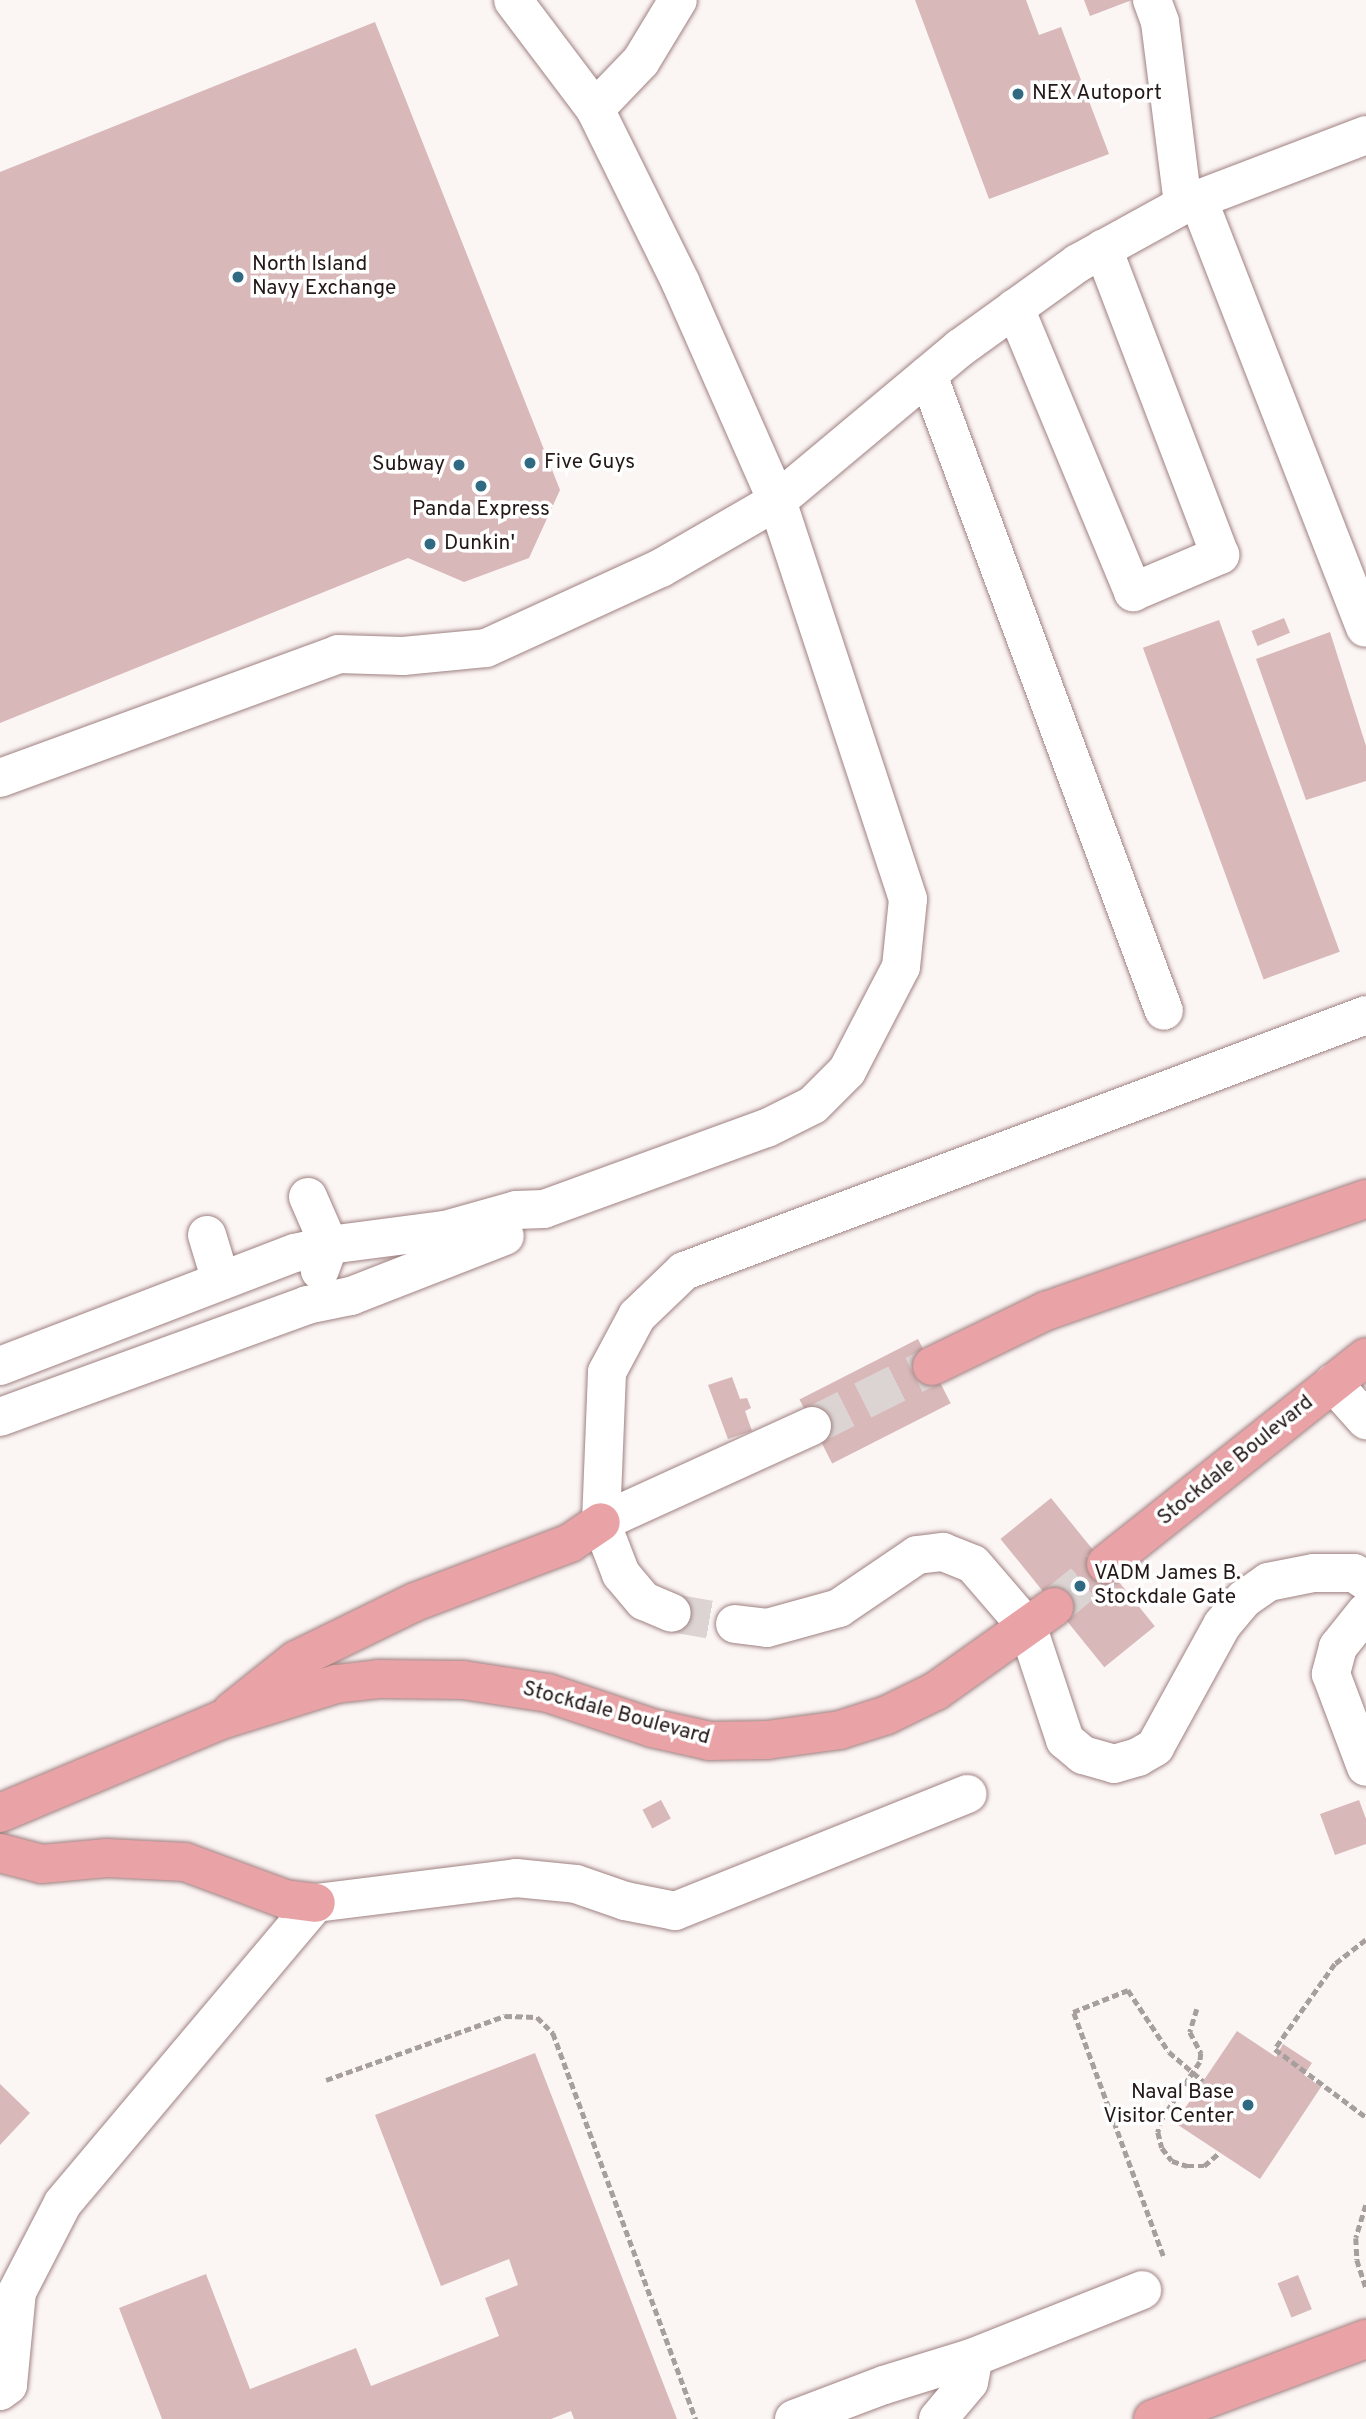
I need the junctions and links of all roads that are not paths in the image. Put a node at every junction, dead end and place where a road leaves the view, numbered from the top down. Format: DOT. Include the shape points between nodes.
graph roads {
  1 [pos="513,0"];
  2 [pos="678,0"];
  3 [pos="1152,0"];
  4 [pos="595,109"];
  5 [pos="1366,135"];
  6 [pos="1190,202"];
  7 [pos="1103,249"];
  8 [pos="1015,308"];
  9 [pos="928,375"];
  10 [pos="777,501"];
  11 [pos="1365,628"];
  12 [pos="0,778"];
  13 [pos="1164,1012"];
  14 [pos="1366,1015"];
  15 [pos="307,1197"];
  16 [pos="1366,1199"];
  17 [pos="544,1209"];
  18 [pos="207,1235"];
  19 [pos="329,1245"];
  20 [pos="220,1281"];
  21 [pos="307,1305"];
  22 [pos="1366,1357"];
  23 [pos="0,1366"];
  24 [pos="932,1366"];
  25 [pos="1333,1383"];
  26 [pos="0,1418"];
  27 [pos="1366,1420"];
  28 [pos="812,1426"];
  29 [pos="601,1522"];
  30 [pos="1106,1564"];
  31 [pos="1366,1581"];
  32 [pos="1366,1612"];
  33 [pos="672,1613"];
  34 [pos="1041,1617"];
  35 [pos="735,1624"];
  36 [pos="221,1720"];
  37 [pos="1366,1767"];
  38 [pos="967,1794"];
  39 [pos="0,1813"];
  40 [pos="0,1853"];
  41 [pos="316,1903"];
  42 [pos="1153,2275"];
  43 [pos="1366,2339"];
  44 [pos="974,2357"];
  45 [pos="0,2391"];
  46 [pos="1200,2410"];
  47 [pos="794,2419"];
  48 [pos="938,2419"];
  49 [pos="1153,2419"];
  1 -- 4 [label="street"];
  2 -- 4 [label="street" via="642,61"];
  3 -- 6 [label="street" via="1160,22"];
  4 -- 10 [label="street" via="681,283"];
  5 -- 6 [label="street"];
  6 -- 7 [label="street"];
  6 -- 11 [label="street"];
  7 -- 8 [label="street"];
  7 -- 8 [label="street" via="1220,555 1133,592"];
  8 -- 9 [label="street"];
  9 -- 10 [label="street"];
  9 -- 13 [label="street"];
  10 -- 12 [label="street" via="661,568 486,648 403,656 338,654"];
  10 -- 17 [label="street" via="908,899 901,967 847,1071 813,1105 767,1128"];
  14 -- 29 [label="street" via="684,1270 637,1316 607,1372"];
  15 -- 19 [label="street"];
  16 -- 24 [label="main road" via="1046,1311"];
  17 -- 19 [label="street" via="516,1210 445,1230"];
  17 -- 21 [label="street" via="519,1230 351,1296"];
  18 -- 20 [label="street"];
  19 -- 20 [label="street"];
  19 -- 21 [label="street"];
  20 -- 23 [label="street"];
  21 -- 26 [label="street"];
  22 -- 25 [label="main road, Stockdale Boulevard"];
  25 -- 27 [label="street"];
  25 -- 30 [label="main road, Stockdale Boulevard"];
  28 -- 29 [label="street"];
  29 -- 33 [label="street" via="621,1574 644,1601"];
  29 -- 36 [label="main road" via="570,1543 415,1602 296,1660"];
  31 -- 34 [label="street" via="1354,1573 1314,1573 1268,1582 1252,1593 1222,1625 1155,1746 1114,1764 1083,1755 1065,1740"];
  32 -- 37 [label="street" via="1338,1647 1331,1674"];
  34 -- 35 [label="street" via="972,1564 943,1552 918,1555 862,1595 830,1611 767,1628"];
  34 -- 36 [label="main road, Stockdale Boulevard" via="964,1673 887,1716 792,1738 710,1741 652,1728 548,1693 426,1677 336,1685"];
  36 -- 39 [label="main road, Stockdale Boulevard"];
  38 -- 41 [label="street" via="675,1911 576,1884 516,1878"];
  40 -- 41 [label="main road" via="42,1864 107,1858 185,1862 285,1899"];
  41 -- 45 [label="street" via="63,2203 18,2292 8,2385"];
  42 -- 44 [label="street"];
  43 -- 46 [label="main road"];
  44 -- 47 [label="street"];
  44 -- 48 [label="street" via="969,2382"];
  46 -- 49 [label="main road"];
}
